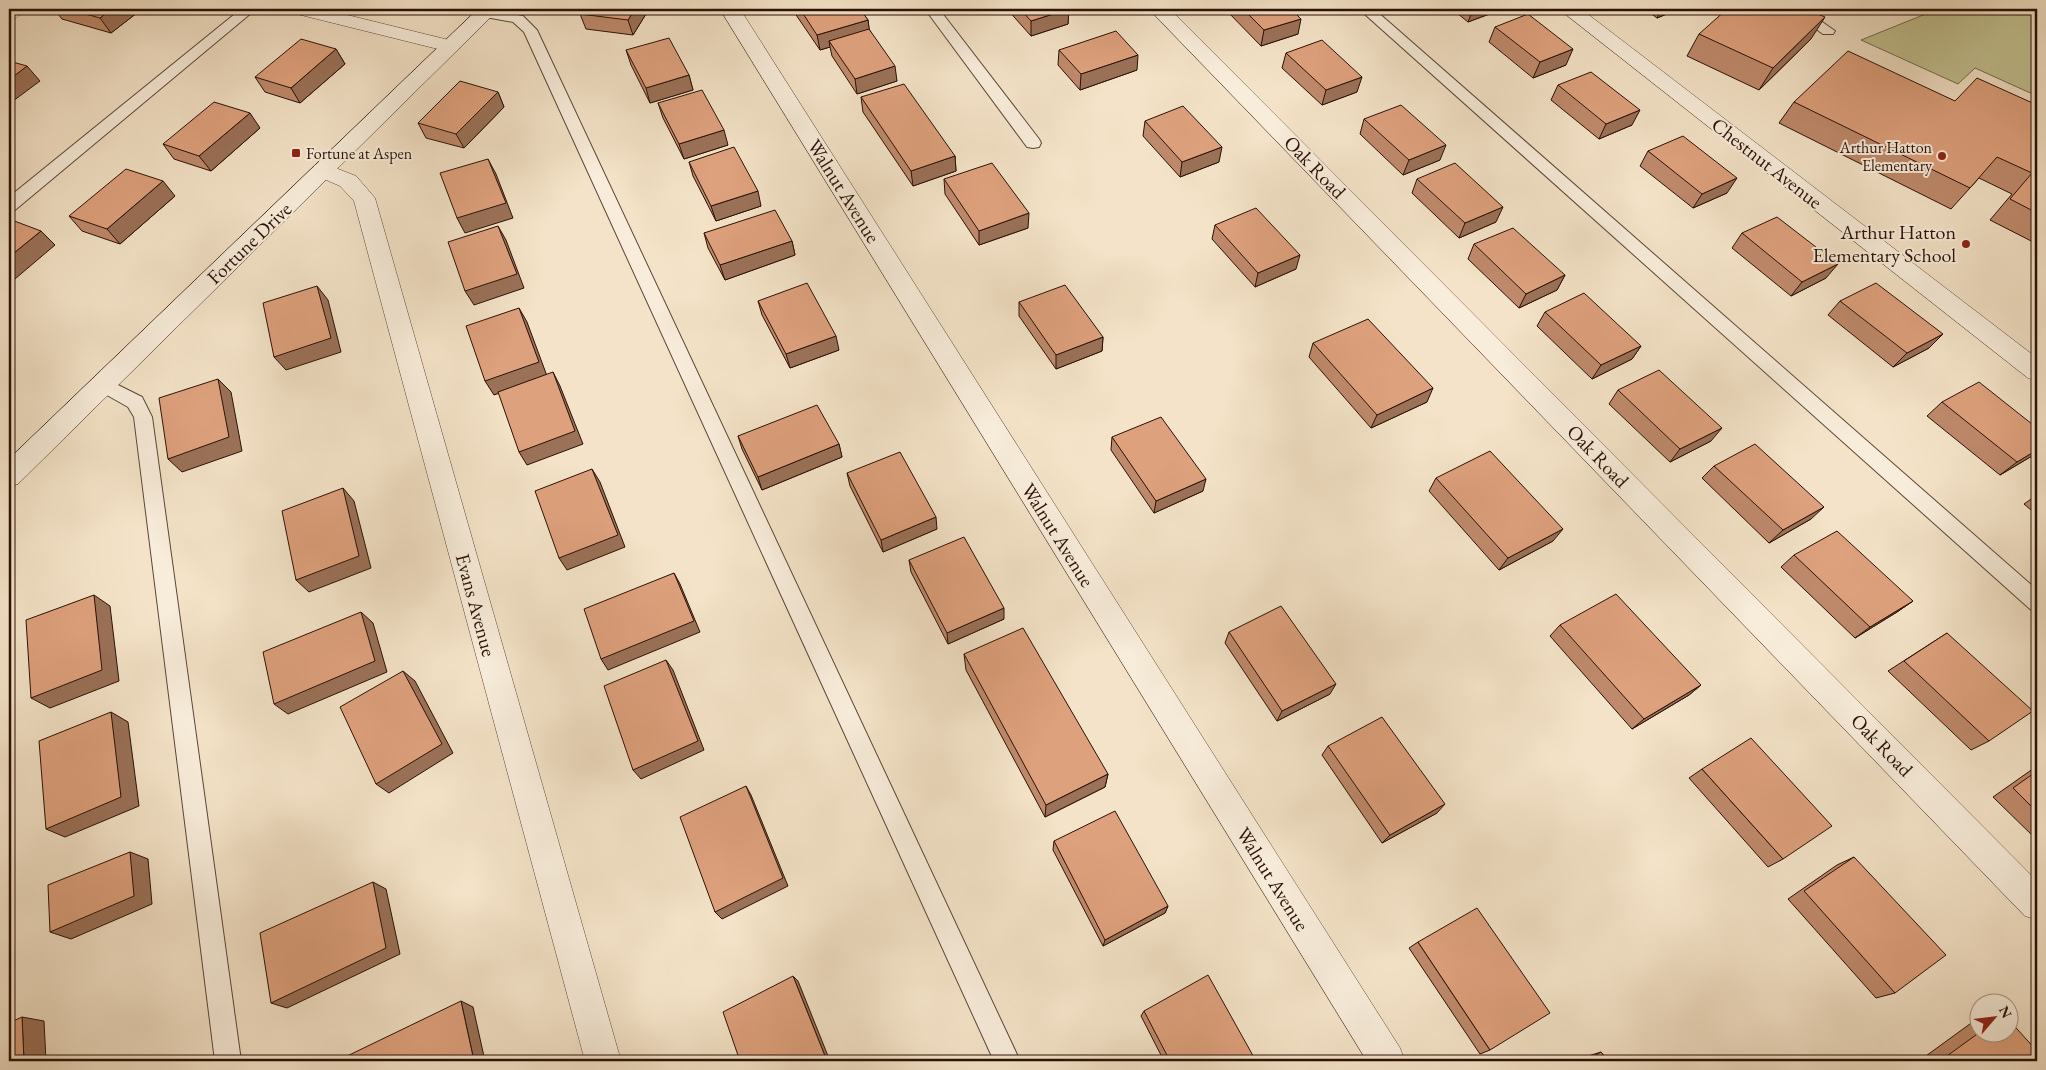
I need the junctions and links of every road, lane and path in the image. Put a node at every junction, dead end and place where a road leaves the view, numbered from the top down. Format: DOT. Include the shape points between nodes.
graph roads {
  1 [pos="16,9"];
  2 [pos="249,9"];
  3 [pos="300,9"];
  4 [pos="730,9"];
  5 [pos="932,9"];
  6 [pos="1159,9"];
  7 [pos="1366,9"];
  8 [pos="1569,9"];
  9 [pos="1795,9"];
  10 [pos="487,11"];
  11 [pos="9,14"];
  12 [pos="1828,32"];
  13 [pos="450,46"];
  14 [pos="1034,143"];
  15 [pos="323,170"];
  16 [pos="9,206"];
  17 [pos="2037,371"];
  18 [pos="104,385"];
  19 [pos="9,476"];
  20 [pos="2037,603"];
  21 [pos="2037,904"];
  22 [pos="228,1061"];
  23 [pos="603,1061"];
  24 [pos="1006,1061"];
  25 [pos="1387,1061"];
  1 -- 11 [label="street"];
  2 -- 16 [label="lane"];
  3 -- 13 [label="street"];
  4 -- 25 [label="street, Walnut Avenue"];
  5 -- 14 [label="lane"];
  6 -- 21 [label="street, Oak Road"];
  7 -- 20 [label="lane"];
  8 -- 17 [label="street, Chestnut Avenue"];
  9 -- 12 [label="lane"];
  10 -- 13 [label="street, Fortune Drive"];
  10 -- 24 [label="lane" via="518,19 530,30"];
  13 -- 15 [label="street, Fortune Drive"];
  15 -- 18 [label="street, Fortune Drive"];
  15 -- 23 [label="street, Evans Avenue" via="348,181 364,198"];
  18 -- 19 [label="street, Fortune Drive"];
  18 -- 22 [label="lane" via="135,402 143,417"];
}
